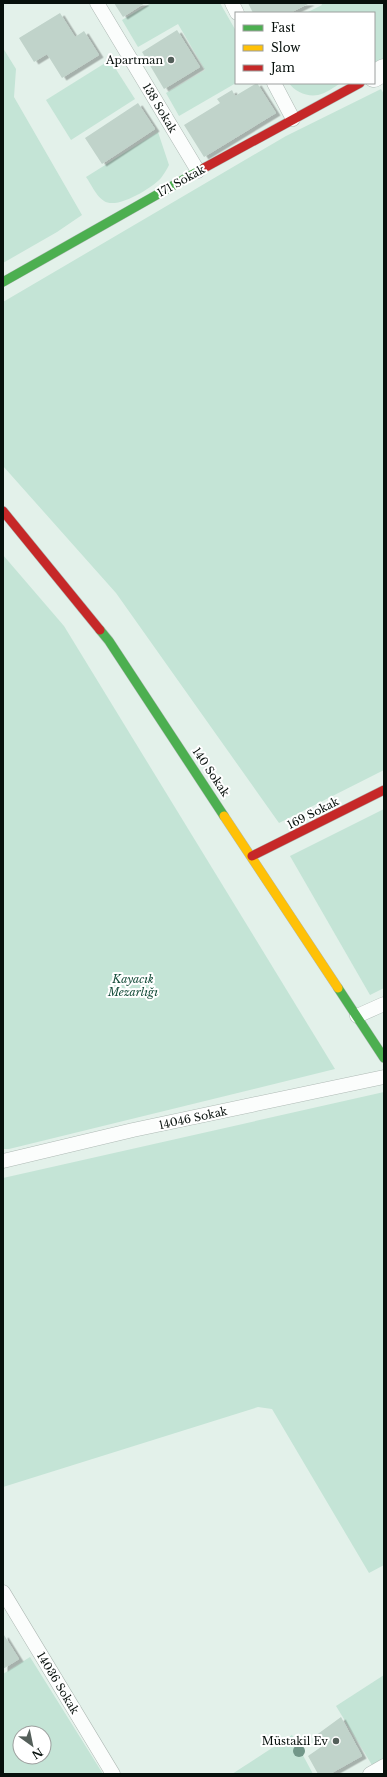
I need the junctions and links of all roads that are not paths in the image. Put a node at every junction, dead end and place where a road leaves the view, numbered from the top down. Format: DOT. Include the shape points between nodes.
graph roads {
  1 [pos="97,3"];
  2 [pos="232,3"];
  3 [pos="236,12"];
  4 [pos="384,70"];
  5 [pos="375,75"];
  6 [pos="275,84"];
  7 [pos="358,84"];
  8 [pos="293,119"];
  9 [pos="198,171"];
  10 [pos="3,282"];
  11 [pos="3,511"];
  12 [pos="384,790"];
  13 [pos="252,856"];
  14 [pos="384,1004"];
  15 [pos="357,1016"];
  16 [pos="384,1058"];
  17 [pos="384,1077"];
  18 [pos="3,1161"];
  19 [pos="3,1592"];
  20 [pos="384,1766"];
  21 [pos="113,1774"];
  22 [pos="370,1774"];
  1 -- 9 [label="lane, 138 Sokak"];
  2 -- 3 [label="lane"];
  4 -- 5 [label="street"];
  6 -- 8 [label="lane"];
  7 -- 8 [label="main road, 171 Sokak"];
  8 -- 9 [label="main road, 171 Sokak"];
  9 -- 10 [label="main road, 171 Sokak"];
  11 -- 13 [label="main road, 140 Sokak" via="109,641"];
  12 -- 13 [label="main road, 169 Sokak"];
  13 -- 15 [label="main road, 140 Sokak"];
  14 -- 15 [label="lane"];
  15 -- 16 [label="main road, 140 Sokak"];
  17 -- 18 [label="lane, 14046 Sokak"];
  19 -- 21 [label="lane, 14036 Sokak"];
  20 -- 22 [label="lane"];
}
